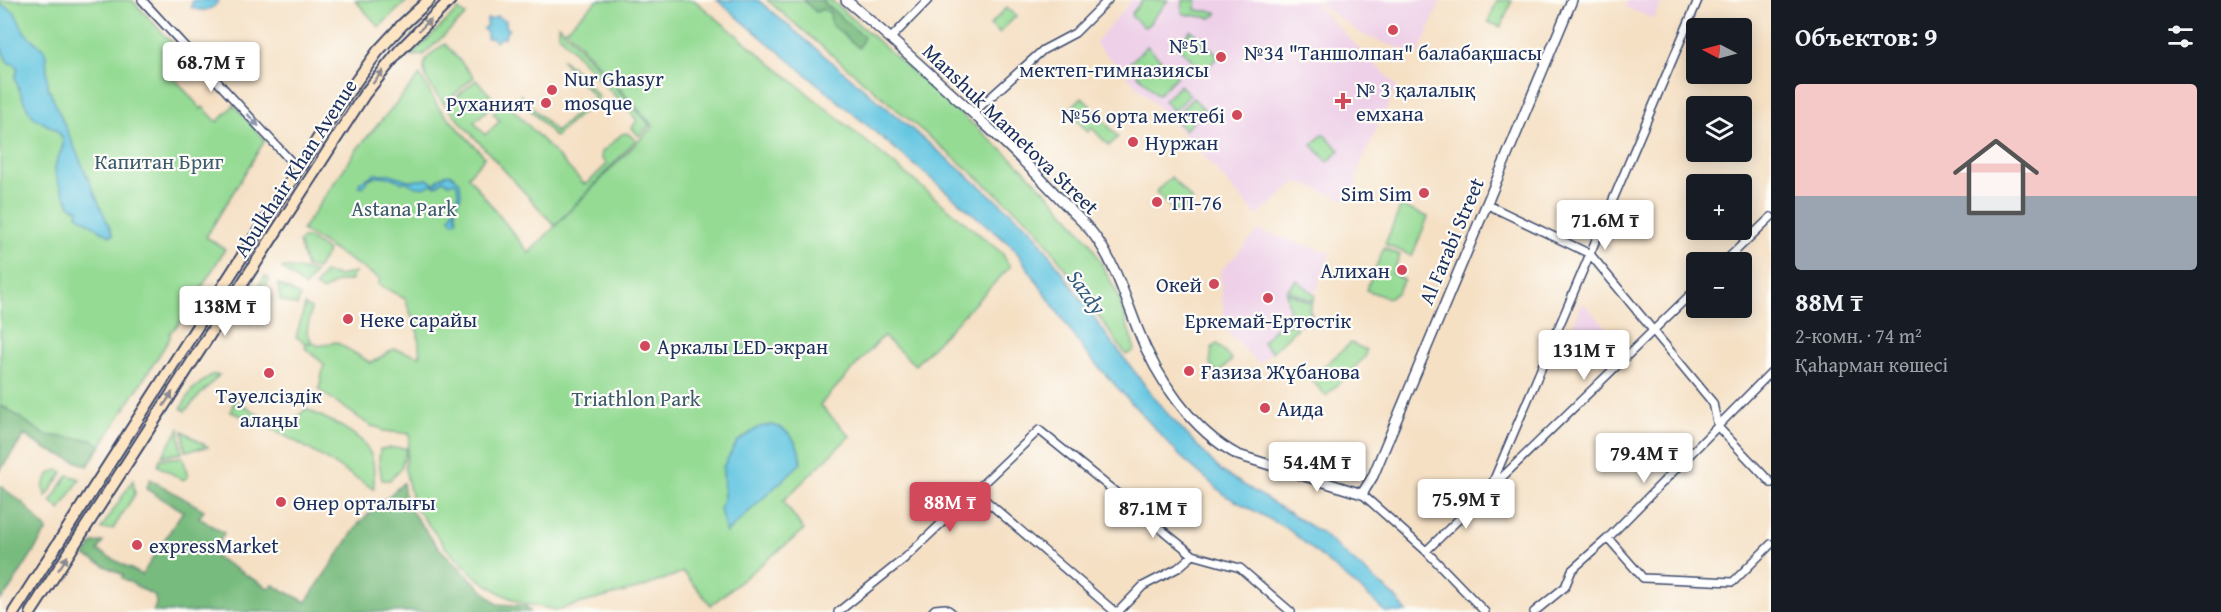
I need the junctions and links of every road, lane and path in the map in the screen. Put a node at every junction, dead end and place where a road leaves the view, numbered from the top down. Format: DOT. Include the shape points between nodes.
graph roads {
  1 [pos="142,0"];
  2 [pos="429,0"];
  3 [pos="450,0"];
  4 [pos="846,0"];
  5 [pos="928,0"];
  6 [pos="1108,0"];
  7 [pos="1572,0"];
  8 [pos="1698,0"];
  9 [pos="402,25"];
  10 [pos="891,38"];
  11 [pos="400,50"];
  12 [pos="973,113"];
  13 [pos="298,169"];
  14 [pos="1486,204"];
  15 [pos="1771,218"];
  16 [pos="1735,252"];
  17 [pos="1590,254"];
  18 [pos="1686,299"];
  19 [pos="1652,332"];
  20 [pos="1771,372"];
  21 [pos="1718,427"];
  22 [pos="122,443"];
  23 [pos="134,453"];
  24 [pos="96,482"];
  25 [pos="1771,483"];
  26 [pos="110,490"];
  27 [pos="1489,491"];
  28 [pos="976,492"];
  29 [pos="1362,494"];
  30 [pos="1608,538"];
  31 [pos="1771,544"];
  32 [pos="1426,551"];
  33 [pos="1192,555"];
  34 [pos="14,612"];
  35 [pos="31,612"];
  36 [pos="838,612"];
  37 [pos="932,612"];
  38 [pos="951,612"];
  39 [pos="1116,612"];
  40 [pos="1291,612"];
  41 [pos="1485,612"];
  42 [pos="1534,612"];
  1 -- 13 [label="street, one-way"];
  2 -- 9 [label="main road, Abulkhair Khan Avenue"];
  11 -- 3 [label="main road, Abulkhair Khan Avenue, one-way"];
  4 -- 10 [label="street, Manshuk Mametova Street"];
  5 -- 10 [label="street"];
  6 -- 12 [label="street" via="1076,33 1043,50"];
  7 -- 14 [label="street, Al Farabi Street"];
  8 -- 17 [label="street"];
  9 -- 11 [label="main road"];
  9 -- 13 [label="main road, Abulkhair Khan Avenue" via="344,98"];
  10 -- 12 [label="street, Manshuk Mametova Street"];
  23 -- 11 [label="main road, Abulkhair Khan Avenue, one-way" via="358,104"];
  12 -- 29 [label="street, Manshuk Mametova Street" via="1095,236 1123,286 1150,357 1188,414 1238,455"];
  13 -- 22 [label="main road, Abulkhair Khan Avenue"];
  14 -- 17 [label="street"];
  14 -- 29 [label="street, Al Farabi Street" via="1373,476"];
  15 -- 16 [label="street"];
  17 -- 19 [label="street"];
  17 -- 27 [label="street"];
  18 -- 19 [label="street"];
  19 -- 21 [label="street" via="1713,403"];
  19 -- 27 [label="street"];
  20 -- 21 [label="street"];
  21 -- 25 [label="street"];
  21 -- 30 [label="street"];
  22 -- 23 [label="main road"];
  22 -- 24 [label="main road, Abulkhair Khan Avenue"];
  23 -- 26 [label="main road, Abulkhair Khan Avenue"];
  24 -- 26 [label="main road"];
  24 -- 34 [label="main road, Abulkhair Khan Avenue"];
  35 -- 26 [label="main road, Abulkhair Khan Avenue, one-way"];
  27 -- 32 [label="street"];
  28 -- 33 [label="street" via="1039,430"];
  28 -- 36 [label="street" via="905,558"];
  28 -- 39 [label="street"];
  29 -- 32 [label="street"];
  30 -- 31 [label="street" via="1643,578 1733,582"];
  30 -- 42 [label="street" via="1572,570 1565,587"];
  32 -- 41 [label="street"];
  33 -- 39 [label="street" via="1178,568 1143,586"];
  33 -- 40 [label="street" via="1240,568"];
  37 -- 38 [label="street" via="945,608"];
}
